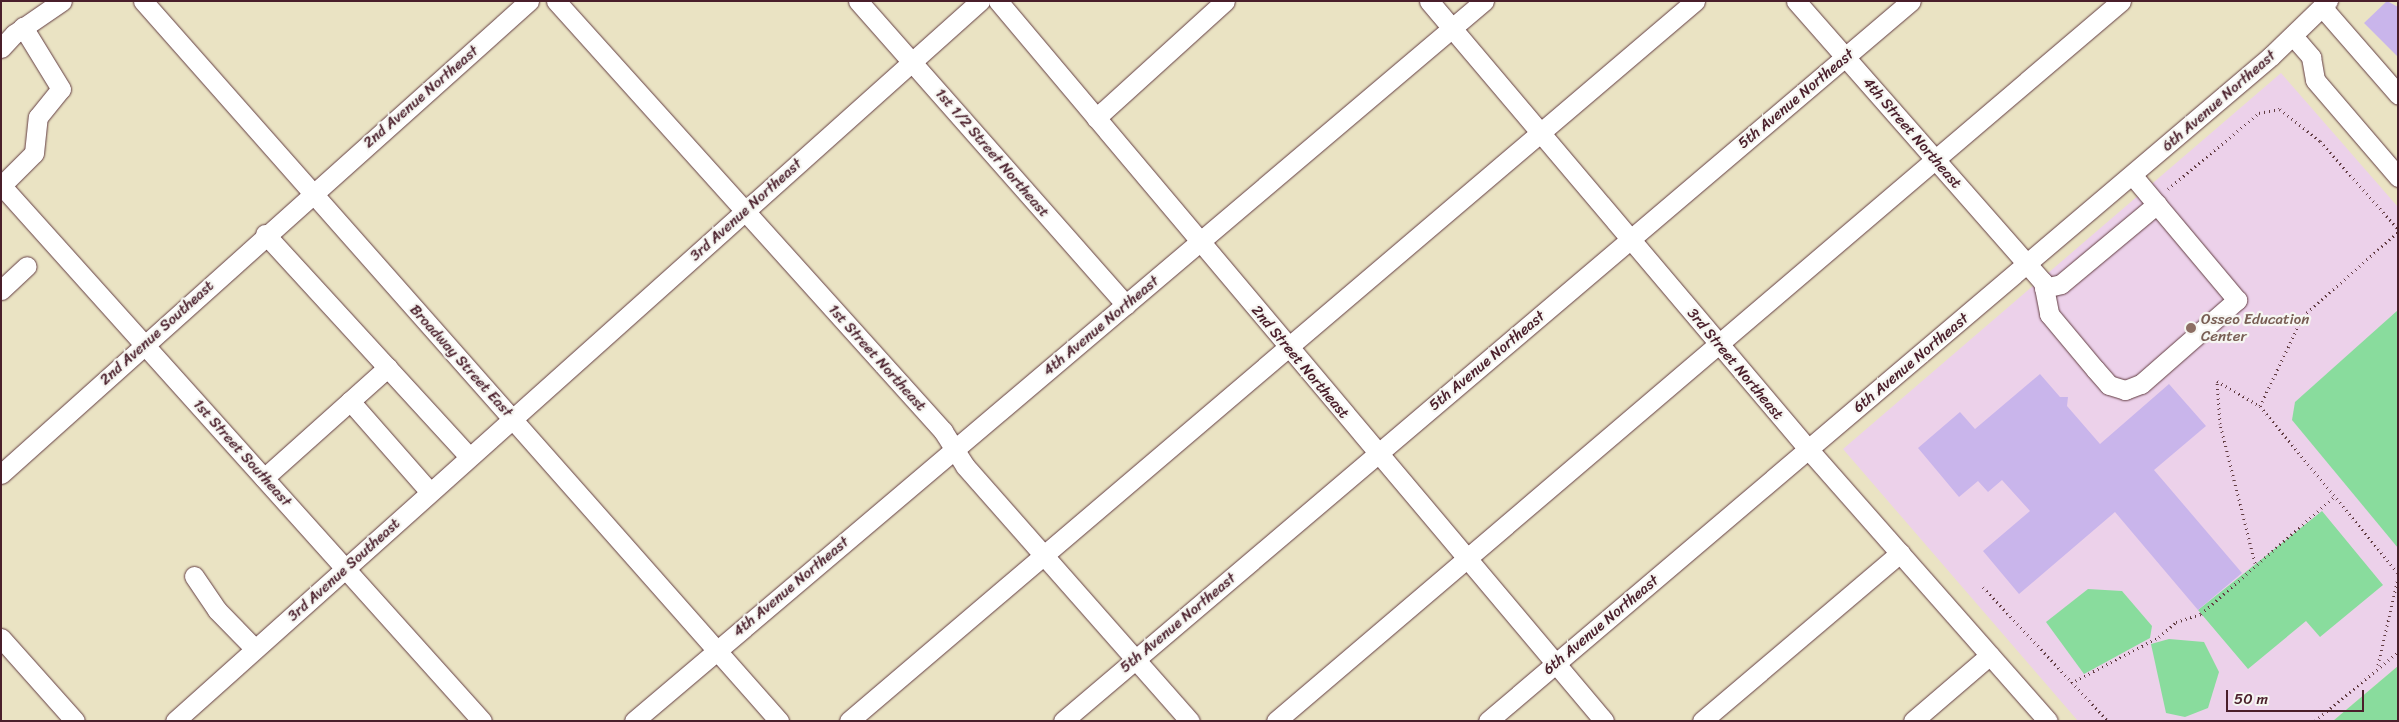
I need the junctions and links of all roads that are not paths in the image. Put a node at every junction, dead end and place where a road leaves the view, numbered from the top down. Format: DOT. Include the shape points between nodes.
graph roads {
  1 [pos="62,1"];
  2 [pos="143,1"];
  3 [pos="529,1"];
  4 [pos="556,1"];
  5 [pos="858,1"];
  6 [pos="980,1"];
  7 [pos="998,1"];
  8 [pos="1225,1"];
  9 [pos="1428,1"];
  10 [pos="1484,1"];
  11 [pos="1695,1"];
  12 [pos="1796,1"];
  13 [pos="1911,1"];
  14 [pos="2121,1"];
  15 [pos="2326,4"];
  16 [pos="23,27"];
  17 [pos="1452,29"];
  18 [pos="2293,36"];
  19 [pos="1,48"];
  20 [pos="1845,57"];
  21 [pos="912,62"];
  22 [pos="2398,94"];
  23 [pos="1096,118"];
  24 [pos="1539,132"];
  25 [pos="1936,161"];
  26 [pos="2132,175"];
  27 [pos="2398,177"];
  28 [pos="2,185"];
  29 [pos="312,192"];
  30 [pos="2160,199"];
  31 [pos="745,210"];
  32 [pos="266,234"];
  33 [pos="1630,240"];
  34 [pos="1199,242"];
  35 [pos="2027,265"];
  36 [pos="27,266"];
  37 [pos="2044,288"];
  38 [pos="1,290"];
  39 [pos="1126,305"];
  40 [pos="1717,342"];
  41 [pos="144,344"];
  42 [pos="1288,348"];
  43 [pos="388,367"];
  44 [pos="350,401"];
  45 [pos="512,418"];
  46 [pos="955,449"];
  47 [pos="1809,450"];
  48 [pos="1377,454"];
  49 [pos="470,457"];
  50 [pos="1,474"];
  51 [pos="264,478"];
  52 [pos="430,492"];
  53 [pos="1043,553"];
  54 [pos="1900,554"];
  55 [pos="1466,559"];
  56 [pos="345,568"];
  57 [pos="194,576"];
  58 [pos="1,638"];
  59 [pos="255,649"];
  60 [pos="717,650"];
  61 [pos="1990,655"];
  62 [pos="1135,659"];
  63 [pos="1554,665"];
  64 [pos="75,721"];
  65 [pos="175,721"];
  66 [pos="482,721"];
  67 [pos="634,721"];
  68 [pos="779,721"];
  69 [pos="849,721"];
  70 [pos="1062,721"];
  71 [pos="1190,721"];
  72 [pos="1276,721"];
  73 [pos="1488,721"];
  74 [pos="1604,721"];
  75 [pos="1702,721"];
  76 [pos="1913,721"];
  77 [pos="2048,721"];
  1 -- 16 [label="street"];
  2 -- 29 [label="street, Broadway Street East"];
  3 -- 29 [label="street, 2nd Avenue Northeast"];
  4 -- 31 [label="street, 1st Street Northeast"];
  5 -- 21 [label="street, 1st 1/2 Street Northeast"];
  6 -- 21 [label="street, 3rd Avenue Northeast"];
  7 -- 23 [label="street, 2nd Street Northeast"];
  8 -- 23 [label="street"];
  9 -- 17 [label="street, 3rd Street Northeast"];
  10 -- 17 [label="street, 4th Avenue Northeast"];
  11 -- 24 [label="street"];
  12 -- 20 [label="street, 4th Street Northeast"];
  13 -- 20 [label="street, 5th Avenue Northeast"];
  14 -- 25 [label="street"];
  15 -- 18 [label="street, 6th Avenue Northeast"];
  15 -- 22 [label="street"];
  16 -- 19 [label="street"];
  16 -- 28 [label="street" via="61,89 38,117 34,153"];
  17 -- 24 [label="street, 3rd Street Northeast"];
  17 -- 34 [label="street, 4th Avenue Northeast"];
  18 -- 26 [label="street, 6th Avenue Northeast"];
  18 -- 27 [label="street" via="2311,57 2314,80"];
  20 -- 25 [label="street, 4th Street Northeast"];
  20 -- 33 [label="street, 5th Avenue Northeast"];
  21 -- 31 [label="street, 3rd Avenue Northeast"];
  21 -- 39 [label="street, 1st 1/2 Street Northeast"];
  23 -- 34 [label="street, 2nd Street Northeast"];
  24 -- 33 [label="street, 3rd Street Northeast"];
  24 -- 42 [label="street"];
  25 -- 35 [label="street, 4th Street Northeast"];
  25 -- 40 [label="street"];
  26 -- 30 [label="street"];
  26 -- 35 [label="street, 6th Avenue Northeast"];
  28 -- 41 [label="street, 1st Street Southeast"];
  29 -- 32 [label="street, 2nd Avenue Southeast"];
  29 -- 45 [label="street, Broadway Street East"];
  30 -- 37 [label="street" via="2061,284"];
  30 -- 37 [label="street" via="2237,300 2141,384 2125,390 2109,385 2049,314"];
  31 -- 45 [label="street, 3rd Avenue Northeast"];
  31 -- 46 [label="street, 1st Street Northeast"];
  32 -- 41 [label="street, 2nd Avenue Southeast"];
  32 -- 43 [label="street"];
  33 -- 40 [label="street, 3rd Street Northeast"];
  33 -- 48 [label="street, 5th Avenue Northeast"];
  34 -- 39 [label="street, 4th Avenue Northeast"];
  34 -- 42 [label="street, 2nd Street Northeast"];
  35 -- 37 [label="street, 4th Street Northeast"];
  35 -- 47 [label="street, 6th Avenue Northeast"];
  36 -- 38 [label="street"];
  39 -- 46 [label="street, 4th Avenue Northeast"];
  40 -- 47 [label="street, 3rd Street Northeast"];
  40 -- 55 [label="street"];
  41 -- 50 [label="street, 2nd Avenue Southeast"];
  41 -- 51 [label="street, 1st Street Southeast"];
  42 -- 48 [label="street, 2nd Street Northeast"];
  42 -- 53 [label="street"];
  43 -- 44 [label="street"];
  43 -- 49 [label="street"];
  44 -- 51 [label="street"];
  44 -- 52 [label="street"];
  45 -- 49 [label="street, 3rd Avenue Southeast"];
  45 -- 60 [label="street, Broadway Street East"];
  46 -- 53 [label="street, 1st Street Northeast"];
  46 -- 60 [label="street, 4th Avenue Northeast"];
  47 -- 54 [label="street, 3rd Street Northeast"];
  47 -- 63 [label="street, 6th Avenue Northeast"];
  48 -- 55 [label="street, 2nd Street Northeast"];
  48 -- 62 [label="street, 5th Avenue Northeast"];
  49 -- 52 [label="street, 3rd Avenue Southeast"];
  51 -- 56 [label="street, 1st Street Southeast"];
  52 -- 56 [label="street, 3rd Avenue Southeast"];
  53 -- 62 [label="street, 1st Street Northeast"];
  53 -- 69 [label="street"];
  54 -- 61 [label="street, 3rd Street Northeast"];
  54 -- 75 [label="street"];
  55 -- 63 [label="street, 2nd Street Northeast"];
  55 -- 72 [label="street"];
  56 -- 59 [label="street, 3rd Avenue Southeast"];
  56 -- 66 [label="street, 1st Street Southeast"];
  57 -- 59 [label="street" via="217,610"];
  58 -- 64 [label="street"];
  59 -- 65 [label="street, 3rd Avenue Southeast"];
  60 -- 67 [label="street, 4th Avenue Northeast"];
  60 -- 68 [label="street, Broadway Street East"];
  61 -- 76 [label="street"];
  61 -- 77 [label="street, 3rd Street Northeast"];
  62 -- 70 [label="street, 5th Avenue Northeast"];
  62 -- 71 [label="street, 1st Street Northeast"];
  63 -- 73 [label="street, 6th Avenue Northeast"];
  63 -- 74 [label="street, 2nd Street Northeast"];
}
